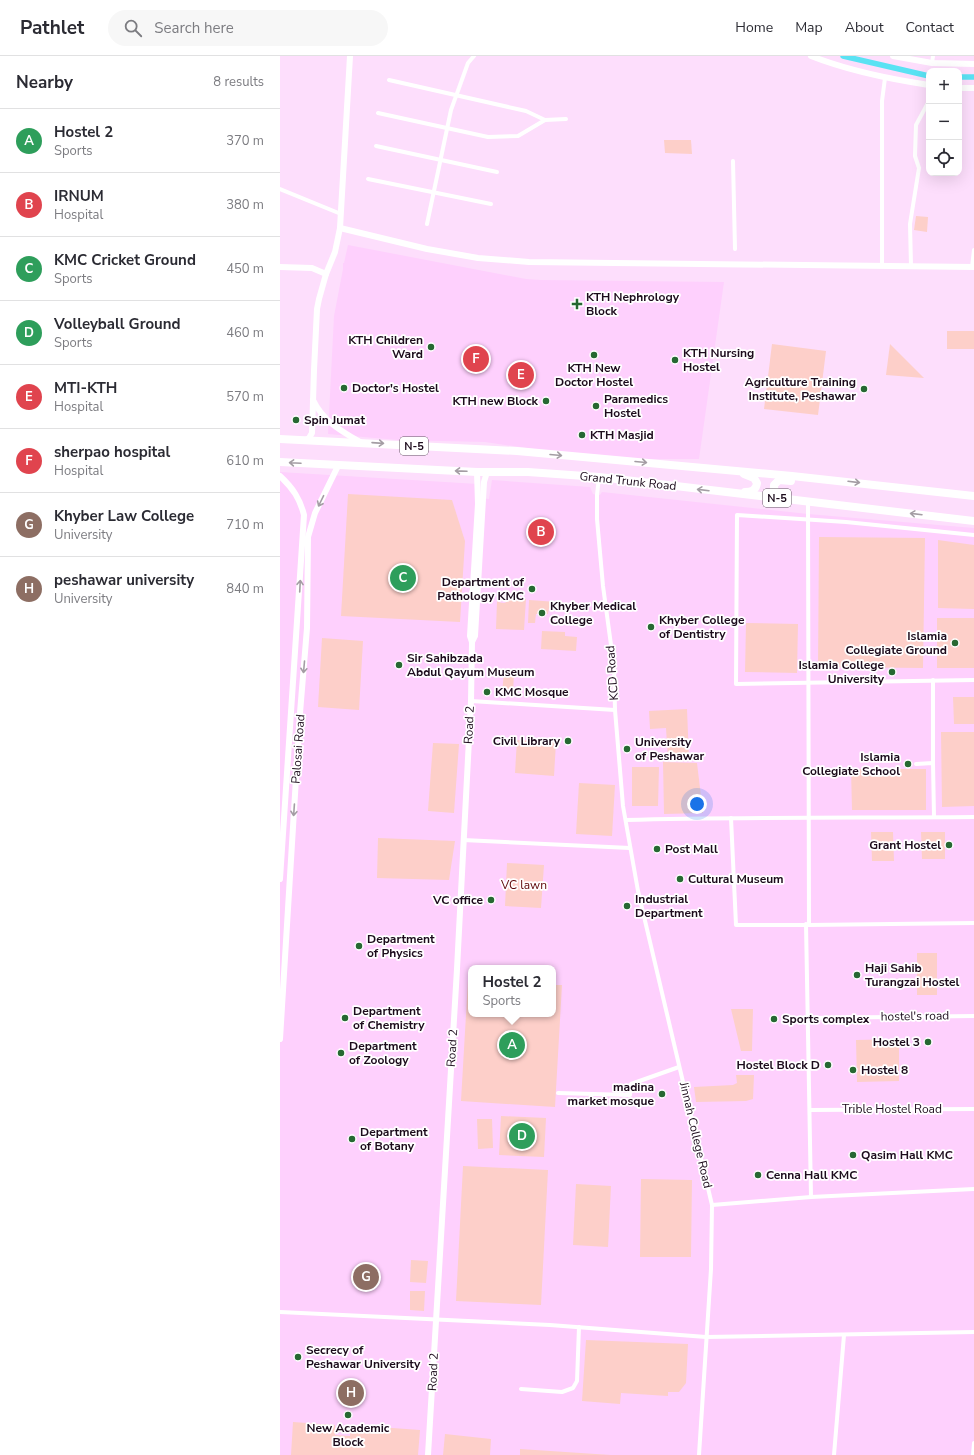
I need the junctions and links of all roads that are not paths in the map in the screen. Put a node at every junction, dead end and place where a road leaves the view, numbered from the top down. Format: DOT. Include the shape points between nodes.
graph roads {
  1 [pos="350,56"];
  2 [pos="474,56"];
  3 [pos="811,56"];
  4 [pos="893,56"];
  5 [pos="932,59"];
  6 [pos="974,64"];
  7 [pos="885,78"];
  8 [pos="389,80"];
  9 [pos="926,85"];
  10 [pos="962,88"];
  11 [pos="974,88"];
  12 [pos="456,95"];
  13 [pos="927,104"];
  14 [pos="378,113"];
  15 [pos="566,119"];
  16 [pos="545,120"];
  17 [pos="447,128"];
  18 [pos="376,146"];
  19 [pos="440,160"];
  20 [pos="733,161"];
  21 [pos="497,172"];
  22 [pos="368,179"];
  23 [pos="280,189"];
  24 [pos="433,192"];
  25 [pos="491,204"];
  26 [pos="341,214"];
  27 [pos="426,224"];
  28 [pos="340,228"];
  29 [pos="734,249"];
  30 [pos="974,250"];
  31 [pos="882,266"];
  32 [pos="911,266"];
  33 [pos="280,267"];
  34 [pos="973,267"];
  35 [pos="326,274"];
  36 [pos="313,398"];
  37 [pos="280,439"];
  38 [pos="306,440"];
  39 [pos="361,442"];
  40 [pos="280,462"];
  41 [pos="338,466"];
  42 [pos="716,469"];
  43 [pos="477,472"];
  44 [pos="487,472"];
  45 [pos="280,476"];
  46 [pos="599,477"];
  47 [pos="838,480"];
  48 [pos="728,493"];
  49 [pos="974,496"];
  50 [pos="807,501"];
  51 [pos="808,520"];
  52 [pos="974,521"];
  53 [pos="974,535"];
  54 [pos="304,556"];
  55 [pos="472,642"];
  56 [pos="934,680"];
  57 [pos="974,680"];
  58 [pos="808,682"];
  59 [pos="471,701"];
  60 [pos="615,710"];
  61 [pos="933,763"];
  62 [pos="916,764"];
  63 [pos="934,817"];
  64 [pos="974,817"];
  65 [pos="731,818"];
  66 [pos="808,819"];
  67 [pos="626,820"];
  68 [pos="463,840"];
  69 [pos="630,848"];
  70 [pos="280,879"];
  71 [pos="974,923"];
  72 [pos="808,925"];
  73 [pos="281,998"];
  74 [pos="974,1016"];
  75 [pos="807,1018"];
  76 [pos="280,1039"];
  77 [pos="679,1067"];
  78 [pos="558,1093"];
  79 [pos="974,1109"];
  80 [pos="810,1110"];
  81 [pos="974,1189"];
  82 [pos="811,1197"];
  83 [pos="712,1205"];
  84 [pos="280,1312"];
  85 [pos="436,1320"];
  86 [pos="579,1328"];
  87 [pos="974,1332"];
  88 [pos="844,1335"];
  89 [pos="706,1337"];
  90 [pos="521,1390"];
  91 [pos="974,1443"];
  92 [pos="428,1455"];
  93 [pos="699,1455"];
  94 [pos="834,1455"];
  95 [pos="973,1455"];
  1 -- 26 [label="street"];
  2 -- 12 [label="street" via="468,63"];
  3 -- 7 [label="street"];
  4 -- 5 [label="street"];
  5 -- 6 [label="street"];
  7 -- 9 [label="street"];
  7 -- 31 [label="street" via="882,101"];
  8 -- 12 [label="street"];
  10 -- 11 [label="street"];
  12 -- 16 [label="street" via="526,111"];
  12 -- 17 [label="street"];
  13 -- 32 [label="street" via="916,125 915,156 919,168 910,224"];
  14 -- 17 [label="street"];
  15 -- 16 [label="street"];
  16 -- 17 [label="street" via="518,136 488,138"];
  17 -- 19 [label="street"];
  18 -- 19 [label="street"];
  19 -- 21 [label="street"];
  19 -- 24 [label="street"];
  20 -- 29 [label="street"];
  22 -- 24 [label="street"];
  23 -- 26 [label="street"];
  24 -- 25 [label="street"];
  24 -- 27 [label="street"];
  26 -- 28 [label="street"];
  28 -- 31 [label="street" via="427,249 478,258 529,262"];
  28 -- 35 [label="street" via="335,252"];
  30 -- 34 [label="street"];
  31 -- 32 [label="street"];
  32 -- 34 [label="street"];
  33 -- 35 [label="street" via="312,268"];
  35 -- 36 [label="street" via="318,299"];
  36 -- 38 [label="street" via="312,433"];
  36 -- 39 [label="street" via="319,411 328,421"];
  37 -- 38 [label="highway, Grand Trunk Road / N-5"];
  38 -- 39 [label="highway, Grand Trunk Road / N-5"];
  39 -- 42 [label="highway, Grand Trunk Road / N-5, one-way" via="517,451"];
  41 -- 40 [label="highway, Grand Trunk Road / N-5, one-way"];
  43 -- 41 [label="highway, Grand Trunk Road / N-5, one-way"];
  41 -- 54 [label="street, Palosai Road, one-way" via="315,513"];
  42 -- 47 [label="highway, Grand Trunk Road / N-5"];
  42 -- 48 [label="highway" via="748,475 757,483 752,491"];
  43 -- 44 [label="highway, Grand Trunk Road / N-5"];
  43 -- 55 [label="street, Road 2" via="478,504 470,636"];
  44 -- 46 [label="highway, Grand Trunk Road / N-5"];
  44 -- 55 [label="street, Road 2" via="484,482 475,636"];
  45 -- 54 [label="street" via="301,503 304,515"];
  48 -- 46 [label="highway, Grand Trunk Road / N-5, one-way"];
  46 -- 60 [label="street, KCD Road" via="597,519 614,667"];
  47 -- 49 [label="highway, Grand Trunk Road / N-5, one-way"];
  47 -- 50 [label="highway" via="779,480 775,483 774,489 777,494"];
  48 -- 50 [label="highway, Grand Trunk Road / N-5"];
  50 -- 51 [label="street"];
  52 -- 50 [label="highway, Grand Trunk Road / N-5, one-way"];
  51 -- 53 [label="street"];
  51 -- 58 [label="street"];
  51 -- 58 [label="street" via="737,515 736,684"];
  70 -- 54 [label="street, one-way"];
  54 -- 73 [label="street, Palosai Road, one-way" via="307,628"];
  55 -- 59 [label="street, Road 2"];
  56 -- 57 [label="street"];
  56 -- 58 [label="street"];
  56 -- 61 [label="street"];
  58 -- 66 [label="street"];
  59 -- 60 [label="street"];
  59 -- 68 [label="street, Road 2"];
  60 -- 67 [label="street, KCD Road"];
  61 -- 62 [label="street"];
  61 -- 63 [label="street"];
  63 -- 64 [label="street"];
  63 -- 66 [label="street"];
  65 -- 66 [label="street"];
  65 -- 67 [label="street"];
  65 -- 72 [label="street" via="736,925"];
  66 -- 72 [label="street"];
  67 -- 69 [label="street, Jinnah College Road"];
  68 -- 69 [label="street"];
  68 -- 85 [label="street, Road 2"];
  69 -- 77 [label="street, Jinnah College Road"];
  71 -- 72 [label="street"];
  72 -- 75 [label="street"];
  73 -- 76 [label="street, Palosai Road"];
  74 -- 75 [label="street, hostel's road"];
  75 -- 80 [label="street"];
  77 -- 78 [label="street" via="631,1084 630,1095"];
  77 -- 83 [label="street, Jinnah College Road"];
  79 -- 80 [label="street, Trible Hostel Road"];
  80 -- 82 [label="street"];
  81 -- 82 [label="street"];
  82 -- 83 [label="street"];
  83 -- 89 [label="street, Jinnah College Road"];
  84 -- 85 [label="street"];
  85 -- 86 [label="street"];
  85 -- 92 [label="street, Road 2"];
  86 -- 89 [label="street"];
  86 -- 90 [label="street" via="577,1381 573,1388 562,1392"];
  87 -- 88 [label="street"];
  88 -- 89 [label="street"];
  88 -- 94 [label="street"];
  89 -- 93 [label="street, Jinnah College Road"];
  91 -- 95 [label="street"];
}
